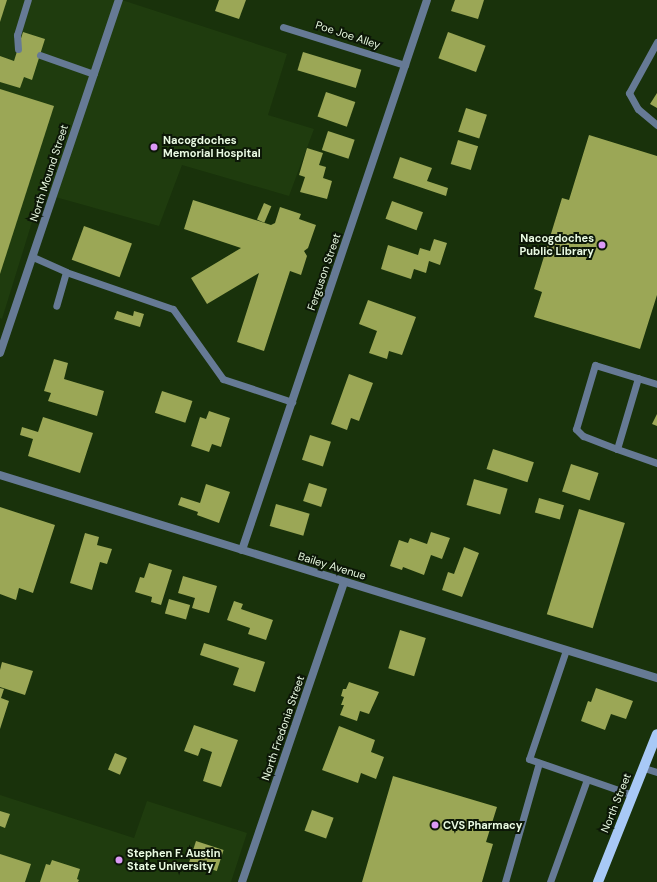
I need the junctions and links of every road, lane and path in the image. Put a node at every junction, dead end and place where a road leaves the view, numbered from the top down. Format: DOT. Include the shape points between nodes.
graph roads {
  1 [pos="28,0"];
  2 [pos="119,0"];
  3 [pos="427,0"];
  4 [pos="284,27"];
  5 [pos="657,42"];
  6 [pos="18,48"];
  7 [pos="40,56"];
  8 [pos="405,65"];
  9 [pos="94,74"];
  10 [pos="657,125"];
  11 [pos="33,257"];
  12 [pos="66,272"];
  13 [pos="56,306"];
  14 [pos="0,354"];
  15 [pos="638,378"];
  16 [pos="657,384"];
  17 [pos="292,402"];
  18 [pos="617,449"];
  19 [pos="657,463"];
  20 [pos="0,475"];
  21 [pos="242,550"];
  22 [pos="344,582"];
  23 [pos="566,650"];
  24 [pos="657,678"];
  25 [pos="657,734"];
  26 [pos="539,763"];
  27 [pos="644,768"];
  28 [pos="657,772"];
  29 [pos="587,779"];
  30 [pos="633,795"];
  31 [pos="242,882"];
  32 [pos="505,882"];
  33 [pos="550,882"];
  34 [pos="598,882"];
  1 -- 6 [label="lane" via="16,35"];
  2 -- 9 [label="street, North Mound Street"];
  3 -- 8 [label="street, Ferguson Street"];
  4 -- 8 [label="lane, Poe Joe Alley"];
  5 -- 10 [label="lane" via="629,93 638,109"];
  7 -- 9 [label="lane"];
  8 -- 17 [label="street, Ferguson Street"];
  9 -- 11 [label="street, North Mound Street"];
  11 -- 12 [label="lane"];
  11 -- 14 [label="street, North Mound Street"];
  12 -- 13 [label="lane"];
  12 -- 17 [label="lane" via="173,309 223,379"];
  15 -- 16 [label="lane"];
  15 -- 18 [label="lane"];
  15 -- 18 [label="lane" via="595,365 576,429 583,436"];
  17 -- 21 [label="street, Ferguson Street"];
  18 -- 19 [label="lane"];
  20 -- 21 [label="street, Bailey Avenue"];
  21 -- 22 [label="street, Bailey Avenue"];
  22 -- 23 [label="street, Bailey Avenue"];
  22 -- 31 [label="street, North Fredonia Street"];
  23 -- 24 [label="street, Bailey Avenue"];
  23 -- 26 [label="lane" via="529,759"];
  25 -- 27 [label="main road, North Street"];
  26 -- 29 [label="lane"];
  26 -- 32 [label="lane"];
  27 -- 28 [label="lane"];
  27 -- 30 [label="main road, North Street"];
  29 -- 30 [label="lane"];
  29 -- 33 [label="lane"];
  30 -- 34 [label="main road, North Street"];
}
